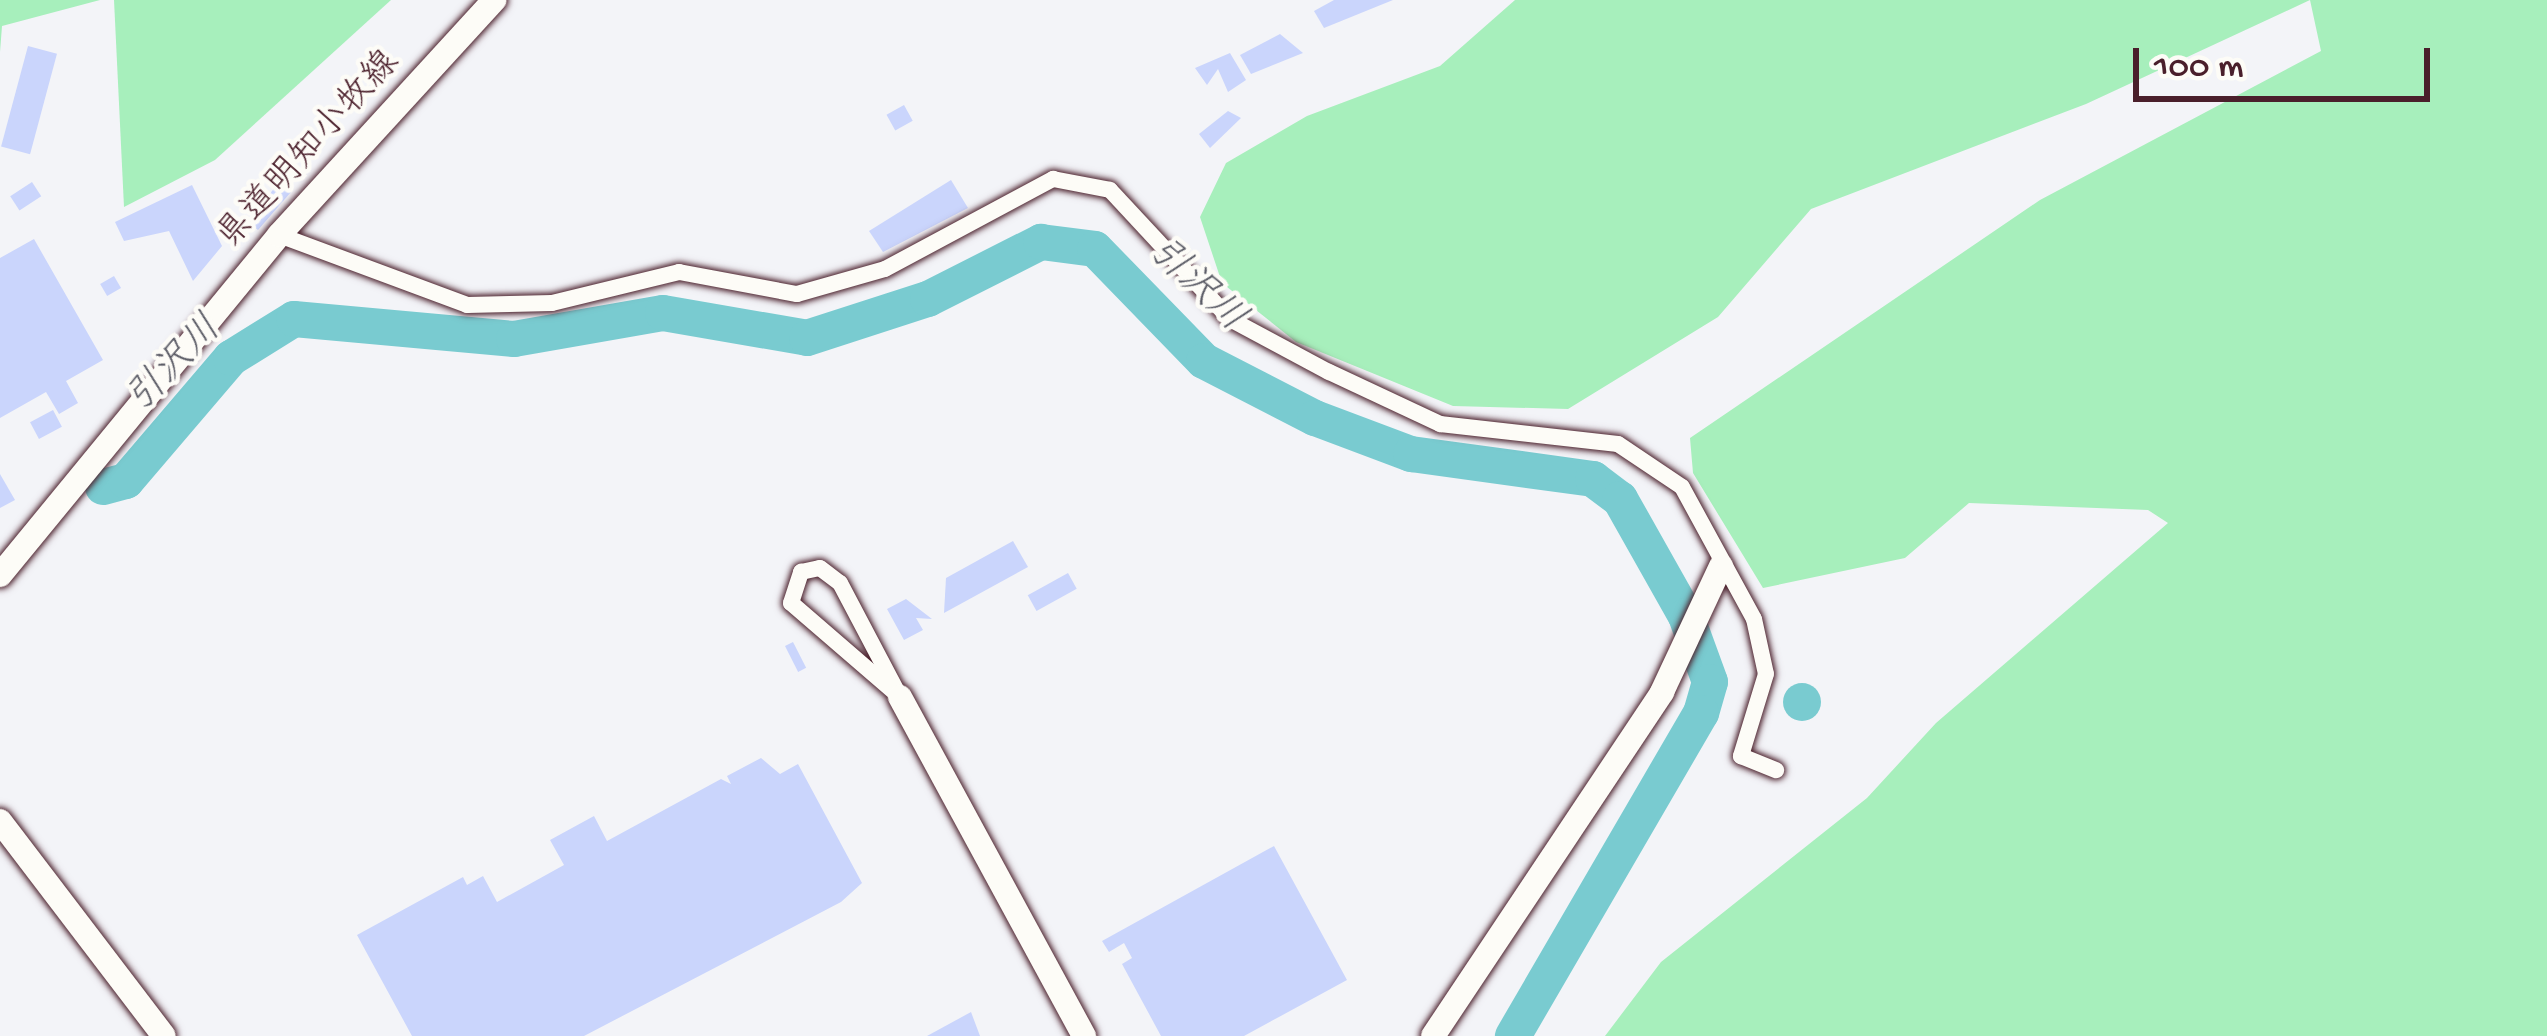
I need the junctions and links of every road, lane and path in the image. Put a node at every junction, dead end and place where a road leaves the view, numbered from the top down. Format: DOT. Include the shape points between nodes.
graph roads {
  1 [pos="494,0"];
  2 [pos="279,235"];
  3 [pos="1721,566"];
  4 [pos="0,575"];
  5 [pos="901,697"];
  6 [pos="1776,770"];
  7 [pos="0,821"];
  8 [pos="164,1036"];
  9 [pos="1084,1036"];
  10 [pos="1433,1036"];
  1 -- 2 [label="street, 県道明知小牧線"];
  2 -- 3 [label="street" via="467,305 552,304 679,272 797,294 885,268 1053,179 1110,190 1230,319 1329,373 1440,424 1618,444 1682,488"];
  2 -- 4 [label="street, 県道明知小牧線"];
  3 -- 6 [label="street" via="1754,619 1766,674 1742,756"];
  3 -- 10 [label="street" via="1662,692"];
  5 -- 5 [label="street" via="799,615 791,604 800,572 820,568 840,583"];
  5 -- 9 [label="street"];
  7 -- 8 [label="street"];
}
